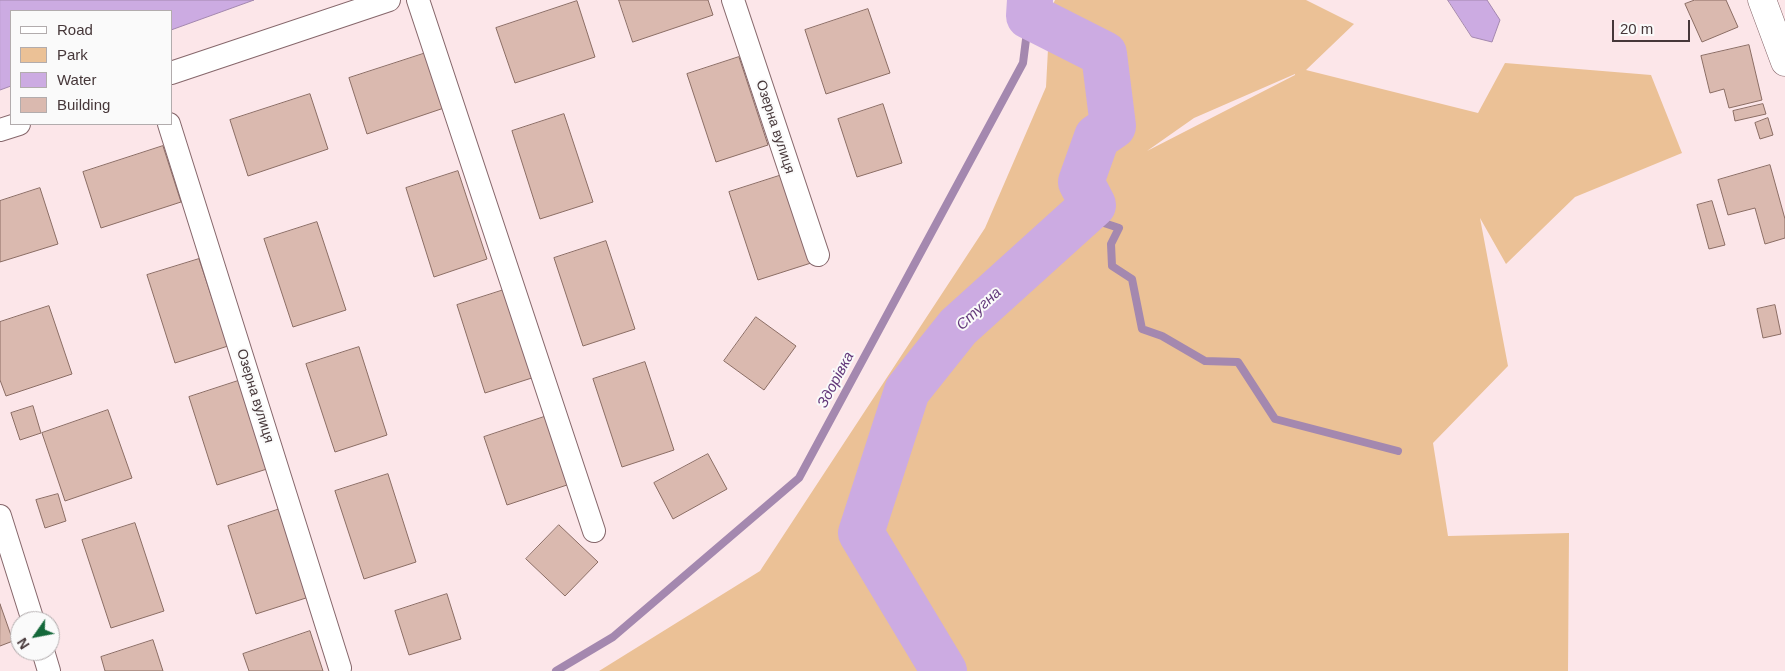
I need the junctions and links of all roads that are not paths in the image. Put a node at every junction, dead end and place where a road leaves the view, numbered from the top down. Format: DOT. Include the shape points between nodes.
graph roads {
  1 [pos="389,0"];
  2 [pos="418,0"];
  3 [pos="733,0"];
  4 [pos="1762,0"];
  5 [pos="1785,62"];
  6 [pos="172,73"];
  7 [pos="16,125"];
  8 [pos="170,125"];
  9 [pos="0,130"];
  10 [pos="818,255"];
  11 [pos="0,516"];
  12 [pos="594,531"];
  13 [pos="30,611"];
  14 [pos="340,668"];
  1 -- 6 [label="street"];
  2 -- 12 [label="street"];
  3 -- 10 [label="street, Озерна вулиця"];
  4 -- 5 [label="street"];
  7 -- 9 [label="street"];
  8 -- 14 [label="street, Озерна вулиця"];
  11 -- 13 [label="street"];
}
